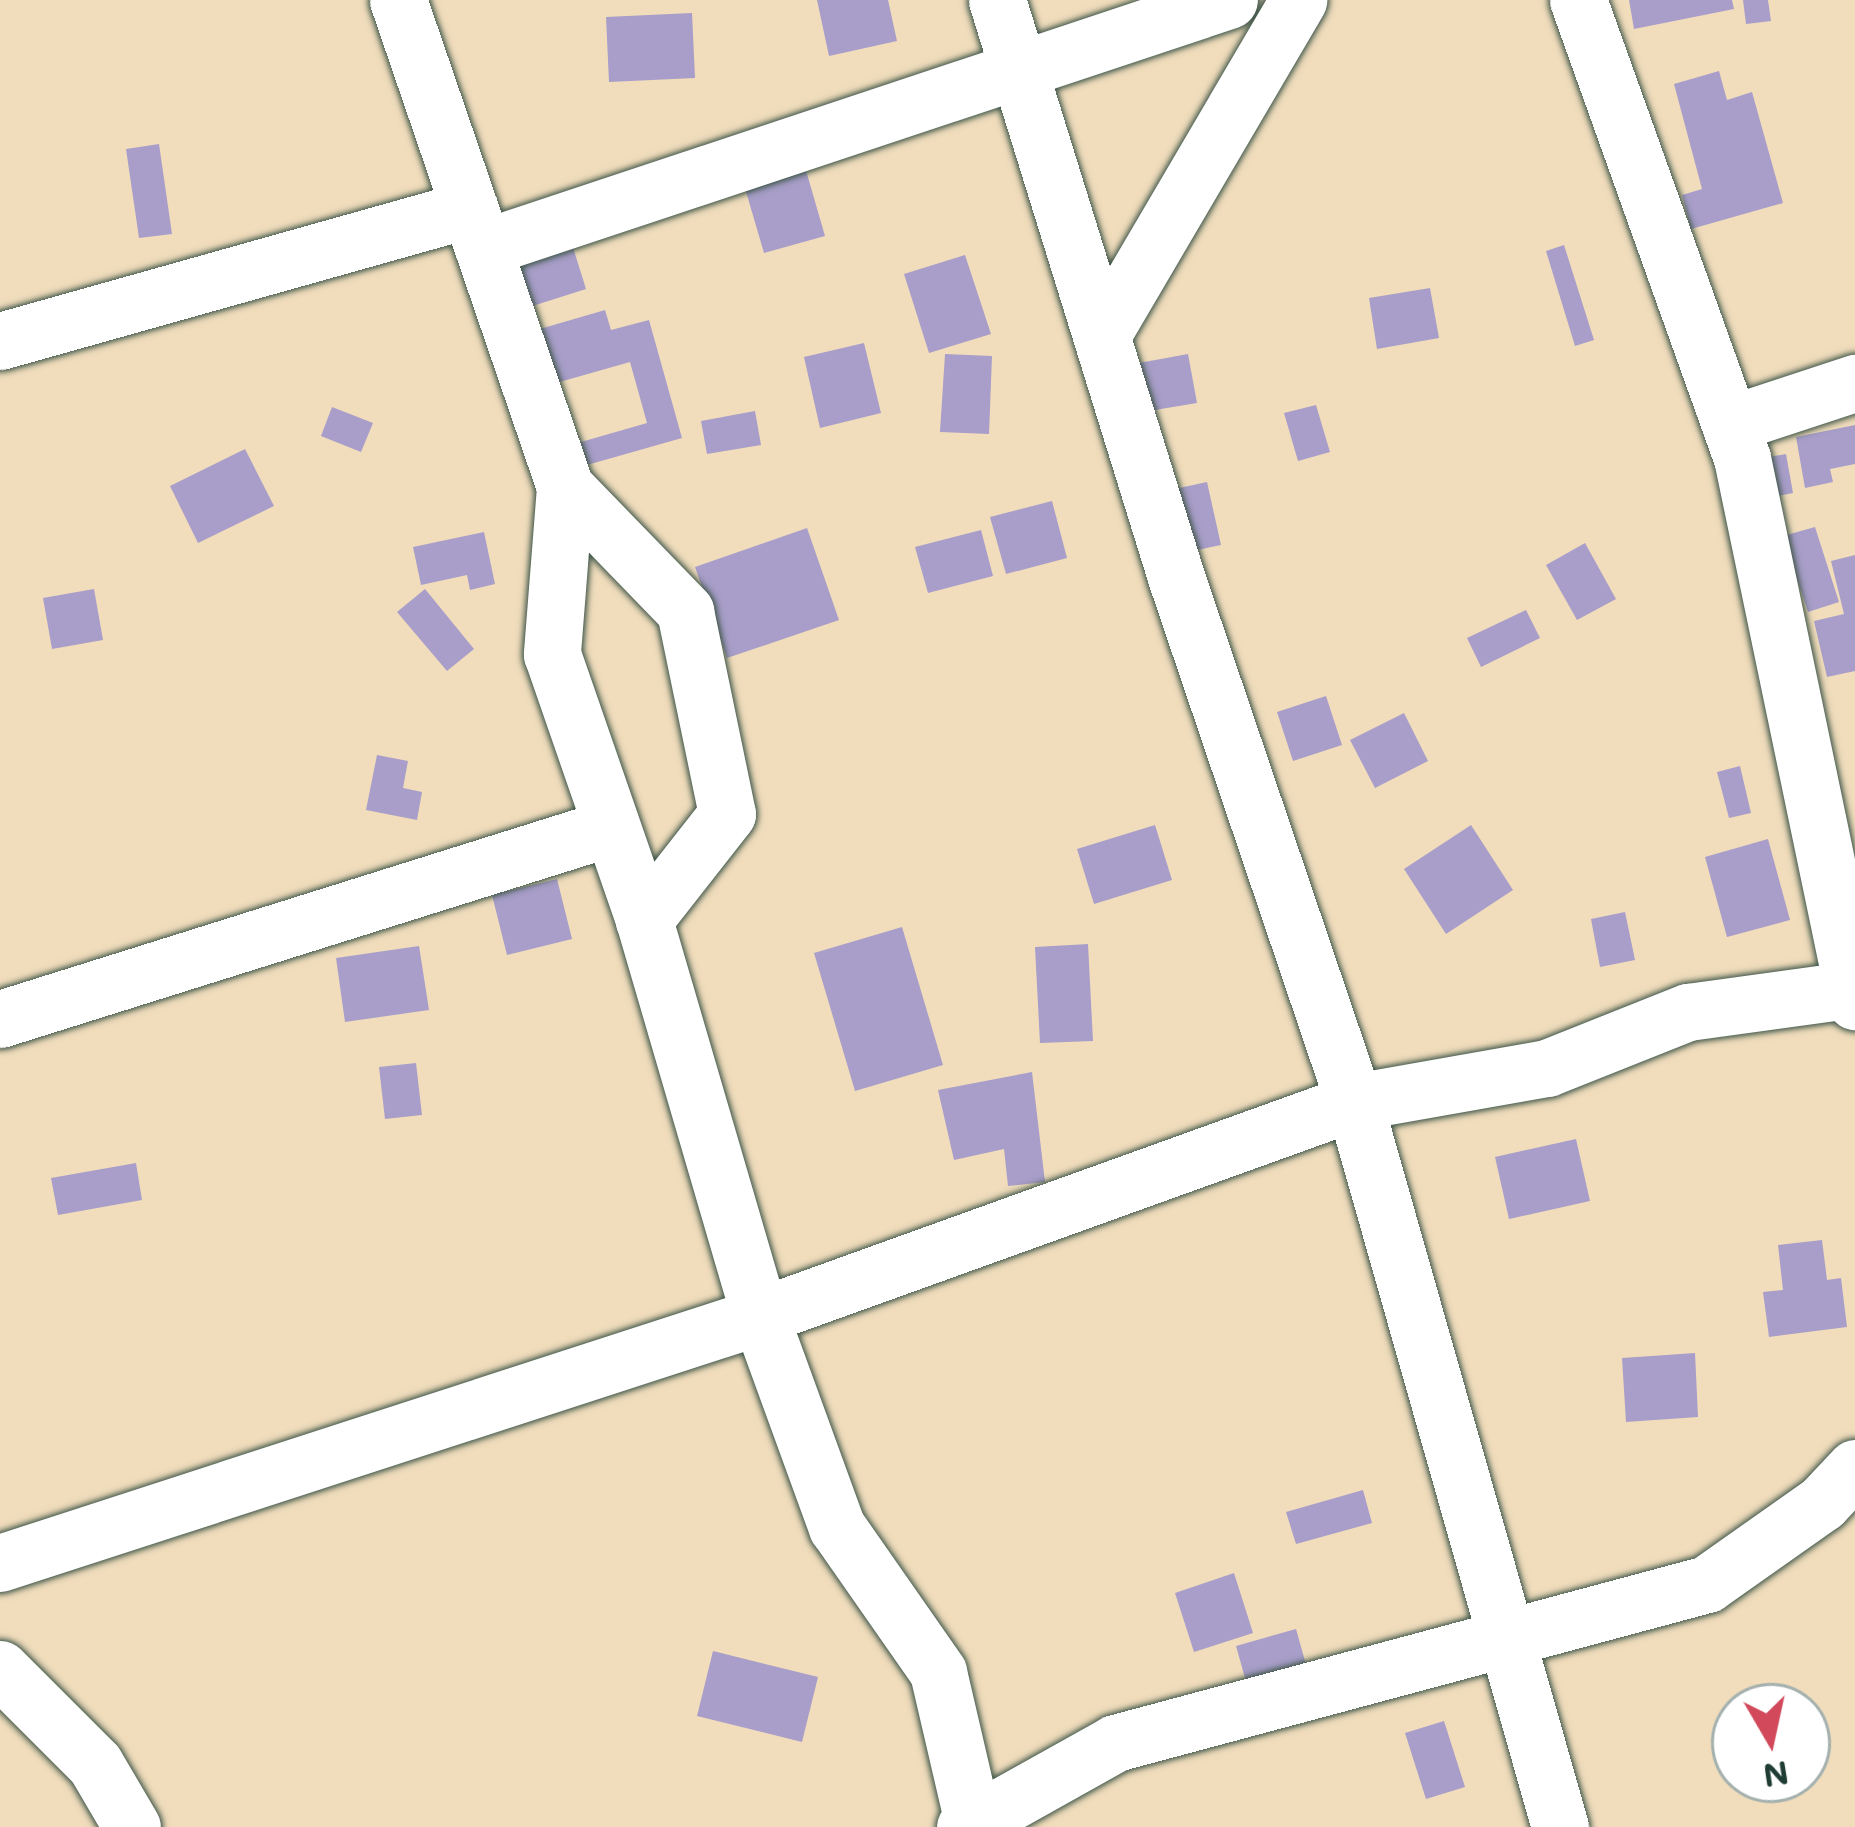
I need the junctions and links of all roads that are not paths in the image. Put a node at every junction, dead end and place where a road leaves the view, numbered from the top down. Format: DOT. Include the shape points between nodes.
graph roads {
  1 [pos="398,0"];
  2 [pos="997,0"];
  3 [pos="1229,0"];
  4 [pos="1298,0"];
  5 [pos="1578,0"];
  6 [pos="1018,68"];
  7 [pos="476,229"];
  8 [pos="1103,333"];
  9 [pos="0,341"];
  10 [pos="1855,383"];
  11 [pos="1730,424"];
  12 [pos="565,487"];
  13 [pos="612,827"];
  14 [pos="644,920"];
  15 [pos="1854,993"];
  16 [pos="0,1018"];
  17 [pos="1354,1102"];
  18 [pos="760,1316"];
  19 [pos="1855,1468"];
  20 [pos="0,1563"];
  21 [pos="1506,1639"];
  22 [pos="0,1669"];
  23 [pos="971,1826"];
  24 [pos="132,1827"];
  25 [pos="1560,1827"];
  1 -- 7 [label="street"];
  2 -- 6 [label="street"];
  3 -- 6 [label="street"];
  4 -- 8 [label="street"];
  5 -- 11 [label="street"];
  6 -- 7 [label="street"];
  6 -- 8 [label="street"];
  7 -- 9 [label="street"];
  7 -- 12 [label="street"];
  8 -- 17 [label="street" via="1176,578"];
  10 -- 11 [label="street"];
  11 -- 15 [label="street"];
  12 -- 13 [label="street" via="552,654"];
  12 -- 14 [label="street" via="685,611 727,814"];
  13 -- 14 [label="street"];
  13 -- 16 [label="street"];
  14 -- 18 [label="street"];
  15 -- 17 [label="street" via="1688,1012 1547,1068"];
  17 -- 18 [label="street"];
  17 -- 21 [label="street"];
  18 -- 20 [label="street"];
  18 -- 23 [label="street" via="837,1527 938,1672"];
  19 -- 21 [label="street" via="1822,1503 1707,1583"];
  21 -- 23 [label="street" via="1115,1743"];
  21 -- 25 [label="street"];
  22 -- 24 [label="street" via="95,1764"];
}
